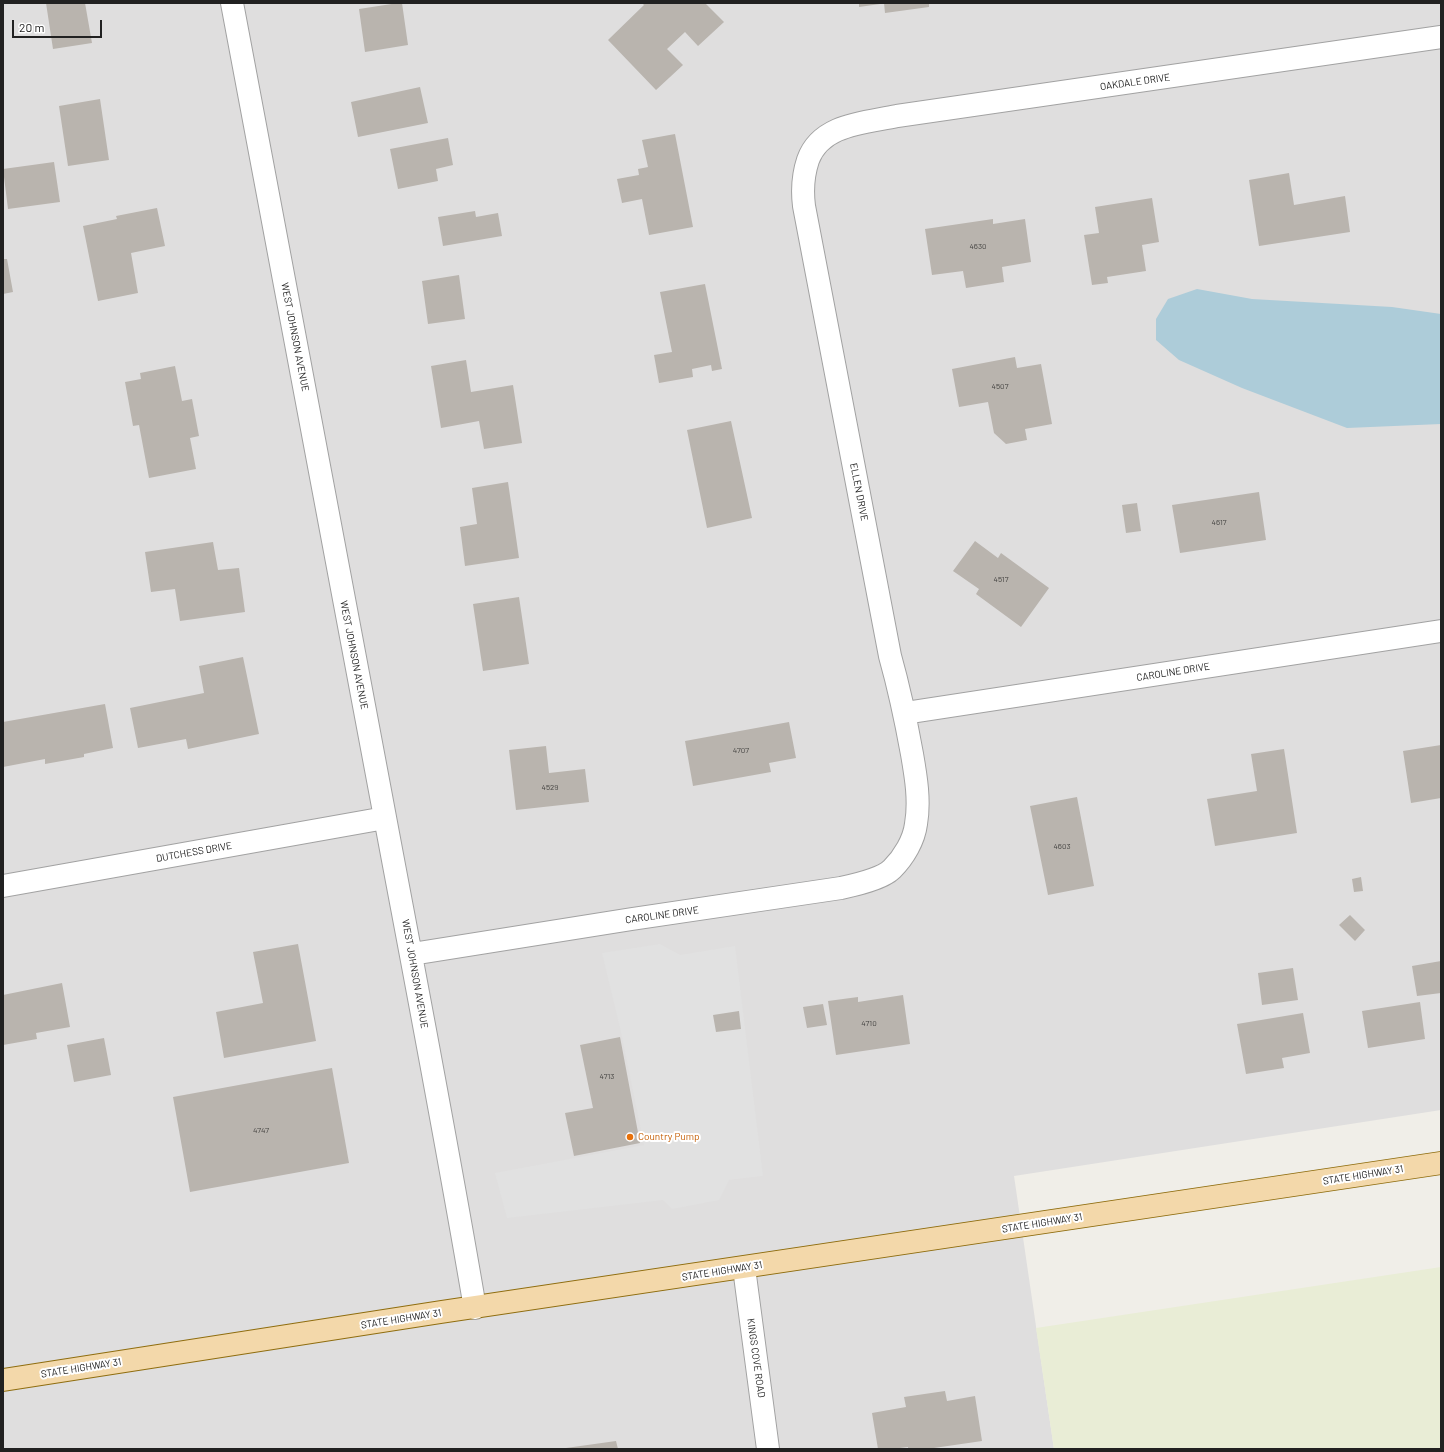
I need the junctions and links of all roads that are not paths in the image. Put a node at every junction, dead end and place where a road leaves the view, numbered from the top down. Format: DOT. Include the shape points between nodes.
graph roads {
  1 [pos="232,3"];
  2 [pos="1441,37"];
  3 [pos="830,133"];
  4 [pos="1441,631"];
  5 [pos="905,713"];
  6 [pos="385,818"];
  7 [pos="903,857"];
  8 [pos="3,886"];
  9 [pos="412,954"];
  10 [pos="1441,1163"];
  11 [pos="744,1268"];
  12 [pos="475,1308"];
  13 [pos="3,1380"];
  14 [pos="768,1449"];
  1 -- 6 [label="street, WEST JOHNSON AVENUE"];
  2 -- 3 [label="street, OAKDALE DRIVE" via="897,116 857,124"];
  3 -- 5 [label="street, ELLEN DRIVE" via="818,142 810,154 802,194 890,656"];
  4 -- 5 [label="street, CAROLINE DRIVE"];
  5 -- 7 [label="street, ELLEN DRIVE" via="918,802 916,825"];
  6 -- 8 [label="street, DUTCHESS DRIVE"];
  6 -- 9 [label="street, WEST JOHNSON AVENUE"];
  7 -- 9 [label="street, CAROLINE DRIVE" via="891,870 865,883 841,888"];
  9 -- 12 [label="street, WEST JOHNSON AVENUE"];
  10 -- 11 [label="main road, STATE HIGHWAY 31"];
  11 -- 12 [label="main road, STATE HIGHWAY 31"];
  11 -- 14 [label="street, KINGS COVE ROAD"];
  12 -- 13 [label="main road, STATE HIGHWAY 31"];
}
